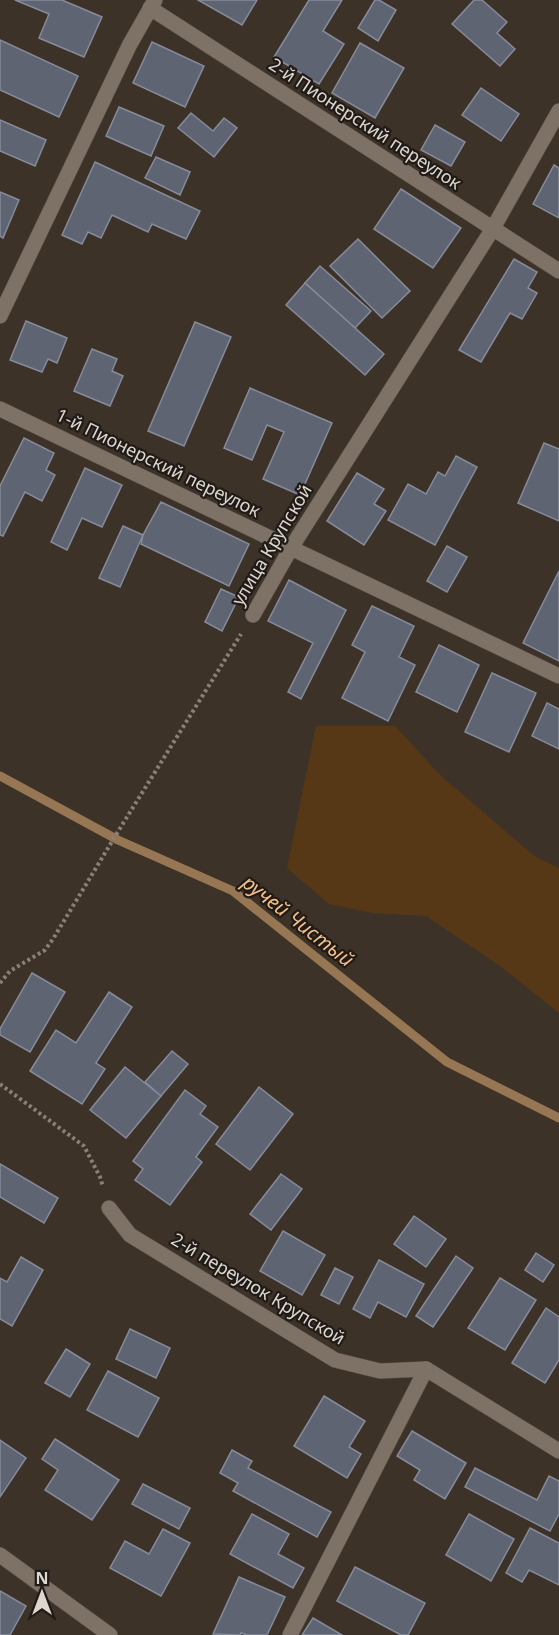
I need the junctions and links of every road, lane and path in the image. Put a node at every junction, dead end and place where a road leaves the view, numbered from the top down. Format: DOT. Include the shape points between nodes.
graph roads {
  1 [pos="152,4"];
  2 [pos="559,111"];
  3 [pos="492,230"];
  4 [pos="559,271"];
  5 [pos="0,316"];
  6 [pos="0,409"];
  7 [pos="291,548"];
  8 [pos="253,615"];
  9 [pos="559,676"];
  10 [pos="0,982"];
  11 [pos="0,1084"];
  12 [pos="109,1208"];
  13 [pos="426,1369"];
  14 [pos="559,1451"];
  15 [pos="0,1555"];
  16 [pos="110,1635"];
  17 [pos="290,1635"];
  1 -- 3 [label="street, 2-й Пионерский переулок"];
  1 -- 5 [label="street, 2-й Пионерский переулок"];
  2 -- 3 [label="street, улица Крупской"];
  3 -- 4 [label="street, 2-й Пионерский переулок"];
  3 -- 7 [label="street, улица Крупской"];
  6 -- 7 [label="street, 1-й Пионерский переулок"];
  7 -- 8 [label="street, улица Крупской"];
  7 -- 9 [label="street, 1-й Пионерский переулок"];
  8 -- 10 [label="path, улица Крупской" via="45,950 10,971"];
  11 -- 12 [label="path" via="84,1146 100,1177"];
  12 -- 13 [label="street, 2-й переулок Крупской" via="130,1234 335,1360 380,1371"];
  13 -- 14 [label="street"];
  13 -- 17 [label="street"];
  15 -- 16 [label="street"];
}
